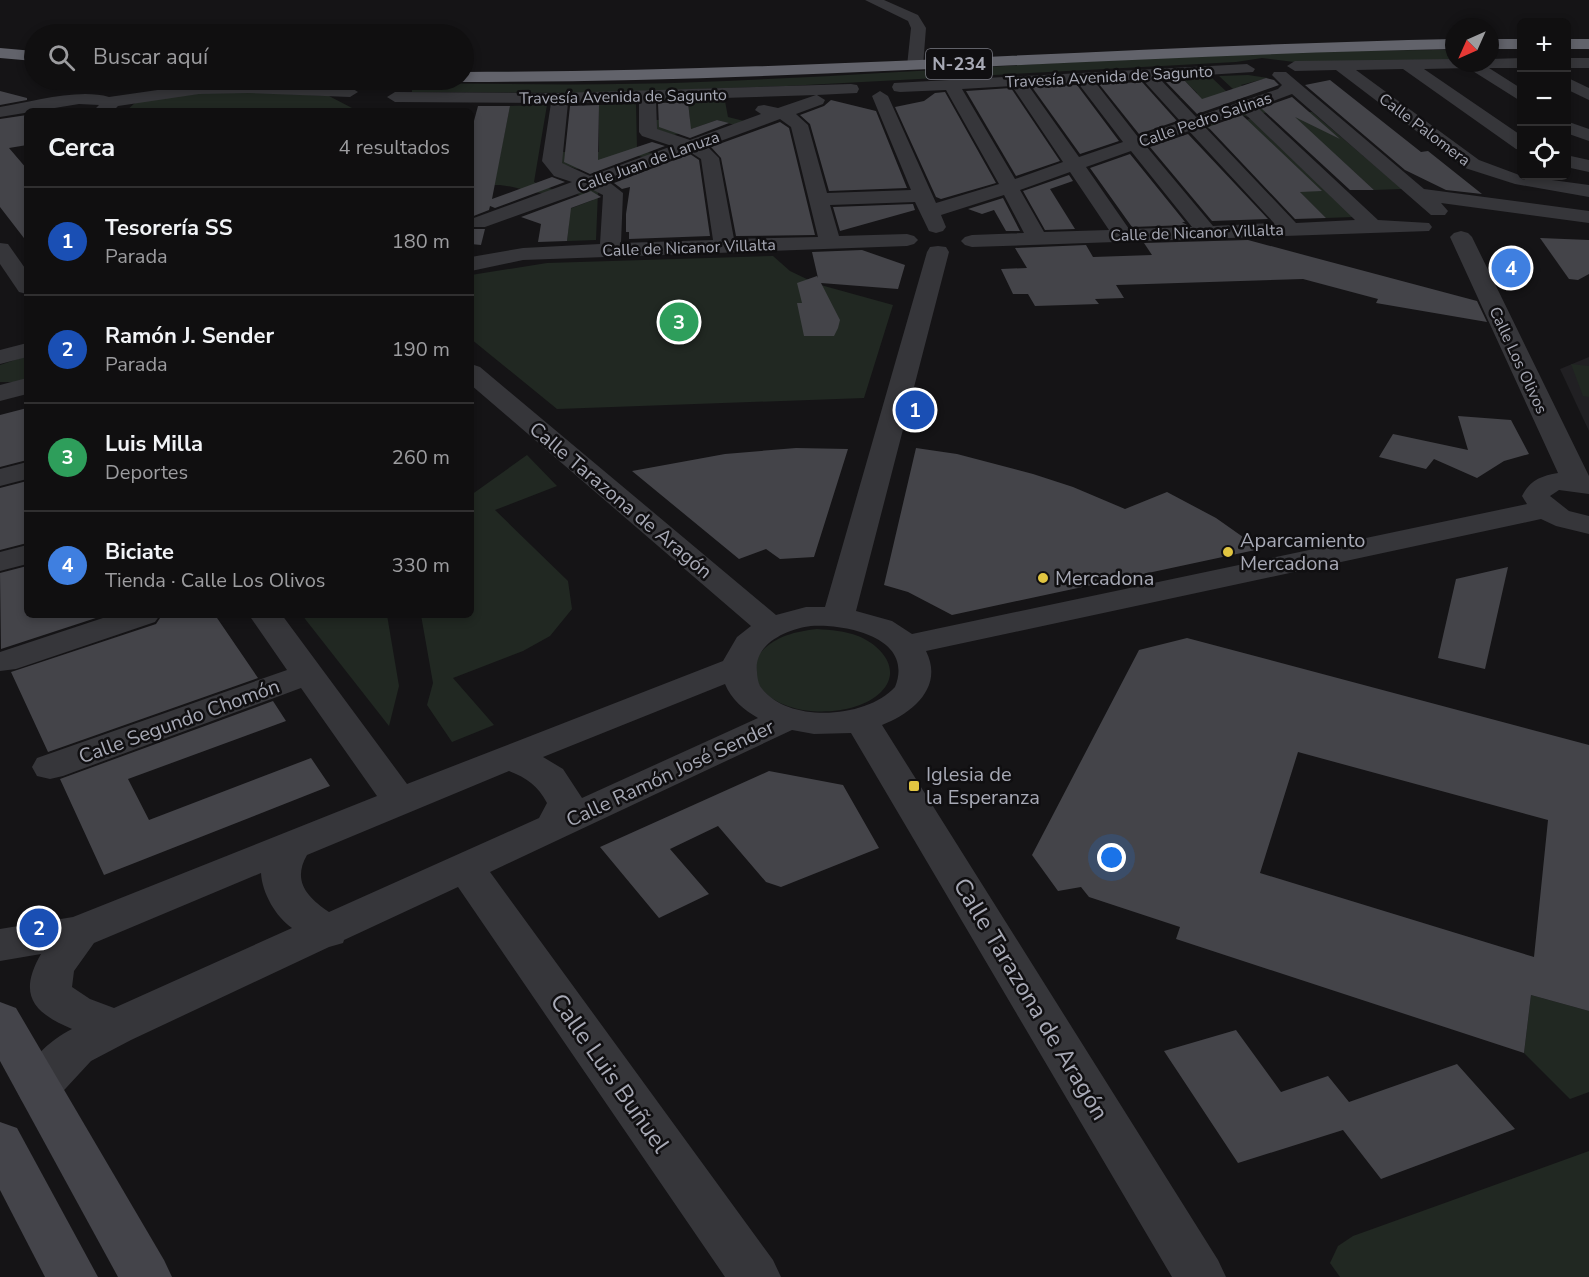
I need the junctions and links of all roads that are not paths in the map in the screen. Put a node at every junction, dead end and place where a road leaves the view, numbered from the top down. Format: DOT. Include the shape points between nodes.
graph roads {
  1 [pos="872,0"];
  2 [pos="1445,44"];
  3 [pos="1499,44"];
  4 [pos="1517,44"];
  5 [pos="1571,44"];
  6 [pos="1589,44"];
  7 [pos="5,53"];
  8 [pos="24,55"];
  9 [pos="1499,63"];
  10 [pos="1517,63"];
  11 [pos="1571,63"];
  12 [pos="1589,63"];
  13 [pos="1406,64"];
  14 [pos="1445,64"];
  15 [pos="1339,65"];
  16 [pos="915,66"];
  17 [pos="1209,71"];
  18 [pos="1288,71"];
  19 [pos="1484,72"];
  20 [pos="1146,74"];
  21 [pos="474,77"];
  22 [pos="1083,78"];
  23 [pos="1017,81"];
  24 [pos="951,84"];
  25 [pos="1571,85"];
  26 [pos="900,87"];
  27 [pos="851,89"];
  28 [pos="194,90"];
  29 [pos="290,90"];
  30 [pos="742,94"];
  31 [pos="1517,94"];
  32 [pos="1589,95"];
  33 [pos="647,96"];
  34 [pos="880,96"];
  35 [pos="1237,97"];
  36 [pos="560,98"];
  37 [pos="819,100"];
  38 [pos="469,105"];
  39 [pos="105,107"];
  40 [pos="24,108"];
  41 [pos="24,108"];
  42 [pos="0,112"];
  43 [pos="780,114"];
  44 [pos="1190,121"];
  45 [pos="24,126"];
  46 [pos="1571,128"];
  47 [pos="0,130"];
  48 [pos="1589,136"];
  49 [pos="1132,141"];
  50 [pos="1589,141"];
  51 [pos="1517,142"];
  52 [pos="690,146"];
  53 [pos="1571,146"];
  54 [pos="1589,149"];
  55 [pos="1571,154"];
  56 [pos="1071,161"];
  57 [pos="1571,162"];
  58 [pos="1589,166"];
  59 [pos="1505,173"];
  60 [pos="591,181"];
  61 [pos="1007,184"];
  62 [pos="1447,190"];
  63 [pos="1589,191"];
  64 [pos="1419,194"];
  65 [pos="818,199"];
  66 [pos="1438,211"];
  67 [pos="1589,217"];
  68 [pos="474,221"];
  69 [pos="931,222"];
  70 [pos="1589,222"];
  71 [pos="1373,226"];
  72 [pos="1422,227"];
  73 [pos="1290,229"];
  74 [pos="1482,230"];
  75 [pos="1207,232"];
  76 [pos="1123,235"];
  77 [pos="1037,238"];
  78 [pos="830,242"];
  79 [pos="725,247"];
  80 [pos="0,249"];
  81 [pos="610,250"];
  82 [pos="523,254"];
  83 [pos="474,263"];
  84 [pos="24,283"];
  85 [pos="24,351"];
  86 [pos="0,357"];
  87 [pos="474,375"];
  88 [pos="24,471"];
  89 [pos="0,478"];
  90 [pos="1583,484"];
  91 [pos="1546,509"];
  92 [pos="1589,525"];
  93 [pos="24,555"];
  94 [pos="0,562"];
  95 [pos="838,616"];
  96 [pos="135,618"];
  97 [pos="267,618"];
  98 [pos="771,627"];
  99 [pos="906,645"];
  100 [pos="4,662"];
  101 [pos="738,667"];
  102 [pos="308,674"];
  103 [pos="788,718"];
  104 [pos="861,720"];
  105 [pos="509,757"];
  106 [pos="50,767"];
  107 [pos="400,801"];
  108 [pos="553,827"];
  109 [pos="292,846"];
  110 [pos="466,868"];
  111 [pos="328,932"];
  112 [pos="78,933"];
  113 [pos="0,945"];
  114 [pos="0,1020"];
  115 [pos="115,1027"];
  116 [pos="38,1087"];
  117 [pos="0,1143"];
  118 [pos="72,1277"];
  119 [pos="146,1277"];
  120 [pos="755,1277"];
  121 [pos="1200,1277"];
  1 -- 16 [label="street" via="918,23"];
  2 -- 16 [label="highway, N-234" via="1215,50"];
  3 -- 4 [label="highway"];
  5 -- 6 [label="highway"];
  7 -- 8 [label="highway"];
  9 -- 10 [label="street"];
  11 -- 12 [label="street"];
  13 -- 14 [label="street"];
  13 -- 15 [label="street"];
  13 -- 51 [label="street"];
  15 -- 18 [label="street"];
  15 -- 59 [label="street, Calle Palomera" via="1472,164"];
  16 -- 21 [label="highway, N-234" via="671,76"];
  17 -- 18 [label="street, Travesía Avenida de Sagunto" via="1247,69 1247,64 1257,61 1282,62"];
  17 -- 20 [label="street, Travesía Avenida de Sagunto"];
  17 -- 35 [label="street"];
  18 -- 64 [label="street"];
  19 -- 31 [label="street"];
  20 -- 22 [label="street, Travesía Avenida de Sagunto"];
  20 -- 44 [label="street"];
  22 -- 23 [label="street, Travesía Avenida de Sagunto"];
  22 -- 49 [label="street"];
  23 -- 24 [label="street, Travesía Avenida de Sagunto"];
  23 -- 56 [label="street"];
  24 -- 26 [label="street, Travesía Avenida de Sagunto"];
  24 -- 61 [label="street"];
  25 -- 32 [label="street"];
  26 -- 27 [label="street" via="867,81 854,84"];
  26 -- 34 [label="street" via="894,94"];
  27 -- 30 [label="street, Travesía Avenida de Sagunto"];
  27 -- 34 [label="street"];
  28 -- 39 [label="street, Travesía Avenida de Sagunto"];
  29 -- 38 [label="street, Travesía Avenida de Sagunto"];
  30 -- 33 [label="street, Travesía Avenida de Sagunto"];
  30 -- 43 [label="street" via="759,108"];
  33 -- 36 [label="street, Travesía Avenida de Sagunto"];
  33 -- 52 [label="street" via="648,132"];
  34 -- 69 [label="street"];
  35 -- 44 [label="street, Calle Pedro Salinas"];
  35 -- 71 [label="street"];
  36 -- 38 [label="street, Travesía Avenida de Sagunto"];
  36 -- 60 [label="street" via="553,167"];
  37 -- 43 [label="street, Calle Juan de Lanuza"];
  39 -- 40 [label="street, Travesía Avenida de Sagunto" via="98,99 79,99"];
  41 -- 42 [label="street, Travesía Avenida de Sagunto"];
  43 -- 52 [label="street, Calle Juan de Lanuza"];
  43 -- 65 [label="street" via="799,125"];
  44 -- 49 [label="street, Calle Pedro Salinas"];
  44 -- 73 [label="street"];
  45 -- 47 [label="street"];
  46 -- 48 [label="street"];
  49 -- 56 [label="street, Calle Pedro Salinas"];
  49 -- 75 [label="street"];
  50 -- 53 [label="street"];
  52 -- 60 [label="street, Calle Juan de Lanuza"];
  52 -- 79 [label="street" via="710,158"];
  54 -- 55 [label="street"];
  56 -- 61 [label="street, Calle Pedro Salinas"];
  56 -- 76 [label="street"];
  57 -- 58 [label="street"];
  59 -- 62 [label="street"];
  59 -- 63 [label="street, Calle Palomera"];
  60 -- 68 [label="street, Calle Juan de Lanuza"];
  60 -- 81 [label="street" via="613,193"];
  61 -- 69 [label="street, Calle Pedro Salinas" via="955,206"];
  61 -- 77 [label="street"];
  64 -- 66 [label="street"];
  64 -- 67 [label="street"];
  65 -- 69 [label="street"];
  65 -- 78 [label="street"];
  66 -- 72 [label="street" via="1416,216 1416,224"];
  66 -- 74 [label="street" via="1474,216"];
  68 -- 82 [label="street" via="505,236"];
  69 -- 77 [label="street, Calle de Nicanor Villalta" via="965,248 972,241"];
  69 -- 78 [label="street, Calle de Nicanor Villalta" via="920,249 907,240"];
  69 -- 95 [label="street"];
  70 -- 74 [label="street"];
  71 -- 72 [label="street, Calle de Nicanor Villalta"];
  71 -- 73 [label="street, Calle de Nicanor Villalta"];
  72 -- 74 [label="street, Calle de Nicanor Villalta" via="1439,234"];
  73 -- 75 [label="street, Calle de Nicanor Villalta"];
  74 -- 90 [label="street, Calle Los Olivos"];
  75 -- 76 [label="street, Calle de Nicanor Villalta"];
  76 -- 77 [label="street, Calle de Nicanor Villalta"];
  78 -- 79 [label="street, Calle de Nicanor Villalta"];
  79 -- 81 [label="street, Calle de Nicanor Villalta"];
  80 -- 84 [label="street"];
  81 -- 82 [label="street, Calle de Nicanor Villalta"];
  82 -- 83 [label="street, Calle de Nicanor Villalta"];
  85 -- 86 [label="street"];
  87 -- 98 [label="street, Calle Tarazona de Aragón"];
  88 -- 89 [label="street"];
  90 -- 91 [label="street" via="1552,483 1538,490 1536,496"];
  91 -- 92 [label="street" via="1569,521"];
  91 -- 99 [label="street"];
  93 -- 94 [label="street"];
  95 -- 98 [label="street" via="803,617"];
  95 -- 99 [label="street" via="877,626"];
  96 -- 100 [label="street"];
  97 -- 102 [label="street"];
  98 -- 101 [label="street" via="747,645"];
  99 -- 104 [label="street" via="916,665 913,687 893,707"];
  101 -- 103 [label="street" via="743,687 760,705"];
  101 -- 105 [label="street"];
  102 -- 106 [label="street, Calle Segundo Chomón"];
  102 -- 107 [label="street"];
  103 -- 104 [label="street" via="824,724"];
  103 -- 108 [label="street, Calle Ramón José Sender"];
  104 -- 121 [label="street, Calle Tarazona de Aragón"];
  105 -- 107 [label="street"];
  105 -- 108 [label="street" via="541,769 557,784 566,803"];
  107 -- 109 [label="street"];
  108 -- 110 [label="street, Calle Ramón José Sender"];
  109 -- 111 [label="street" via="280,865 282,886 297,911"];
  109 -- 112 [label="street"];
  110 -- 111 [label="street"];
  110 -- 120 [label="street, Calle Luis Buñuel"];
  111 -- 115 [label="street"];
  112 -- 113 [label="street"];
  112 -- 115 [label="street" via="61,955 49,990 53,999 66,1008"];
  114 -- 116 [label="main road"];
  115 -- 116 [label="street" via="75,1048"];
  116 -- 119 [label="main road"];
  117 -- 118 [label="main road"];
}
